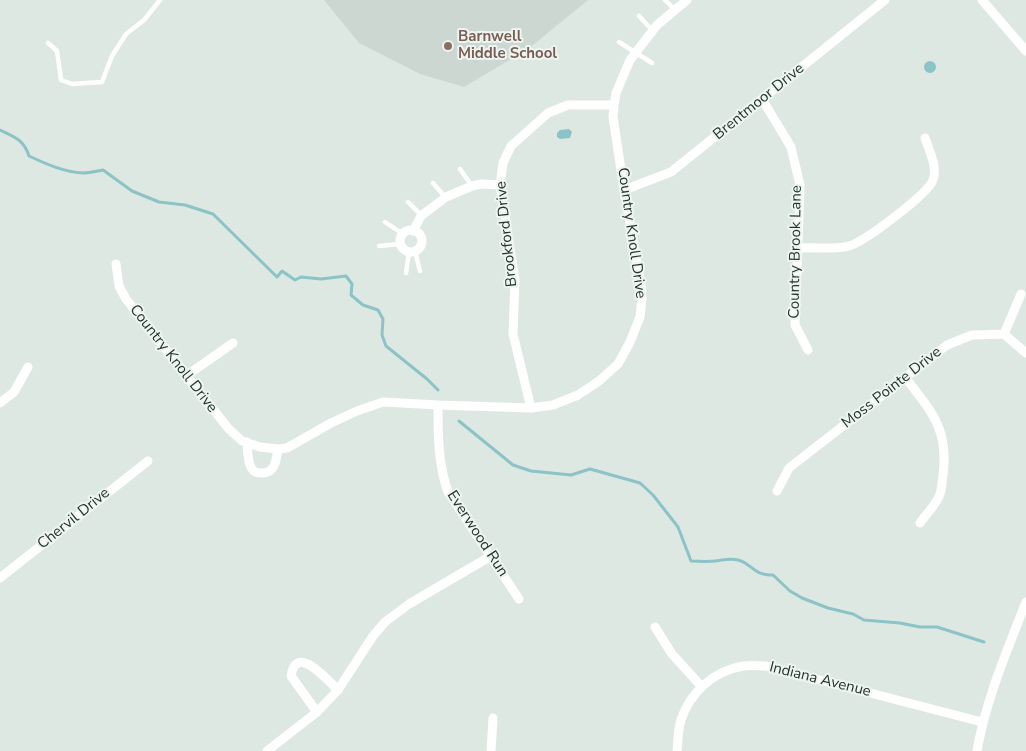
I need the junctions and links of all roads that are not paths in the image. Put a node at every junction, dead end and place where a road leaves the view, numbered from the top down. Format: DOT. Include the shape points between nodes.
graph roads {
  1 [pos="160,0"];
  2 [pos="665,0"];
  3 [pos="687,0"];
  4 [pos="885,0"];
  5 [pos="982,0"];
  6 [pos="675,10"];
  7 [pos="639,16"];
  8 [pos="653,31"];
  9 [pos="619,42"];
  10 [pos="48,43"];
  11 [pos="636,52"];
  12 [pos="1026,52"];
  13 [pos="652,63"];
  14 [pos="762,99"];
  15 [pos="614,105"];
  16 [pos="925,138"];
  17 [pos="460,169"];
  18 [pos="433,183"];
  19 [pos="500,185"];
  20 [pos="472,186"];
  21 [pos="624,190"];
  22 [pos="446,197"];
  23 [pos="408,202"];
  24 [pos="421,216"];
  25 [pos="385,222"];
  26 [pos="413,231"];
  27 [pos="403,234"];
  28 [pos="400,244"];
  29 [pos="379,246"];
  30 [pos="799,248"];
  31 [pos="412,252"];
  32 [pos="116,264"];
  33 [pos="420,271"];
  34 [pos="406,273"];
  35 [pos="1021,294"];
  36 [pos="1004,334"];
  37 [pos="233,343"];
  38 [pos="808,350"];
  39 [pos="1026,353"];
  40 [pos="28,367"];
  41 [pos="186,376"];
  42 [pos="905,378"];
  43 [pos="0,403"];
  44 [pos="438,406"];
  45 [pos="531,408"];
  46 [pos="248,442"];
  47 [pos="278,449"];
  48 [pos="148,461"];
  49 [pos="777,491"];
  50 [pos="920,523"];
  51 [pos="491,556"];
  52 [pos="0,578"];
  53 [pos="519,599"];
  54 [pos="1026,602"];
  55 [pos="655,627"];
  56 [pos="701,686"];
  57 [pos="338,690"];
  58 [pos="316,712"];
  59 [pos="493,718"];
  60 [pos="982,722"];
  61 [pos="267,751"];
  62 [pos="491,751"];
  63 [pos="677,751"];
  64 [pos="977,751"];
  1 -- 10 [label="lane" via="144,20 126,34 112,56 102,82 72,84 61,80 57,51"];
  2 -- 6 [label="lane"];
  3 -- 6 [label="street, Country Knoll Drive"];
  4 -- 14 [label="street, Brentmoor Drive"];
  5 -- 12 [label="street"];
  6 -- 8 [label="street, Country Knoll Drive"];
  7 -- 8 [label="lane"];
  8 -- 11 [label="street, Country Knoll Drive"];
  9 -- 11 [label="lane"];
  11 -- 13 [label="lane"];
  11 -- 15 [label="street, Country Knoll Drive" via="616,93"];
  14 -- 21 [label="street, Brentmoor Drive" via="671,172"];
  14 -- 30 [label="street, Country Brook Lane" via="791,147 800,185"];
  15 -- 19 [label="street, Brookford Drive" via="568,105 548,113 511,146 503,164"];
  15 -- 21 [label="street, Country Knoll Drive"];
  16 -- 30 [label="street" via="934,176 922,194 857,243"];
  17 -- 20 [label="lane"];
  18 -- 22 [label="lane"];
  19 -- 20 [label="street"];
  19 -- 45 [label="street, Brookford Drive" via="514,280 513,334"];
  20 -- 22 [label="street"];
  21 -- 45 [label="street, Country Knoll Drive" via="642,298 640,317 630,342 618,364 589,388 553,406"];
  22 -- 24 [label="street"];
  23 -- 24 [label="lane"];
  24 -- 26 [label="street"];
  25 -- 27 [label="lane"];
  26 -- 27 [label="street"];
  26 -- 31 [label="street" via="420,236 421,242 419,248"];
  27 -- 28 [label="street"];
  28 -- 29 [label="lane"];
  28 -- 31 [label="street" via="404,250"];
  30 -- 38 [label="street, Country Brook Lane" via="795,326"];
  31 -- 33 [label="lane"];
  31 -- 34 [label="lane"];
  32 -- 41 [label="street, Country Knoll Drive" via="119,286 126,299"];
  35 -- 36 [label="street"];
  36 -- 39 [label="street"];
  36 -- 42 [label="street, Moss Pointe Drive" via="972,335 947,345"];
  37 -- 41 [label="street"];
  40 -- 43 [label="street" via="14,392"];
  41 -- 46 [label="street, Country Knoll Drive" via="228,428 242,441"];
  42 -- 49 [label="street, Moss Pointe Drive" via="789,468"];
  42 -- 50 [label="street" via="932,412 940,427 944,447 940,495"];
  44 -- 45 [label="street, Country Knoll Drive"];
  44 -- 47 [label="street, Country Knoll Drive" via="383,402 331,423 287,448"];
  44 -- 51 [label="street, Everwood Run" via="438,446 446,485"];
  46 -- 47 [label="street, Country Knoll Drive"];
  46 -- 47 [label="street" via="251,467 259,474 275,467"];
  48 -- 52 [label="street, Chervil Drive"];
  51 -- 53 [label="street, Everwood Run"];
  51 -- 57 [label="street" via="409,604 385,622"];
  54 -- 60 [label="street"];
  55 -- 56 [label="street" via="672,654"];
  56 -- 60 [label="street, Indiana Avenue" via="721,672 743,666 766,666"];
  56 -- 63 [label="street, Indiana Avenue" via="690,700 681,721"];
  57 -- 58 [label="street"];
  57 -- 58 [label="street" via="310,664 297,663 291,676"];
  58 -- 61 [label="street"];
  59 -- 62 [label="street"];
  60 -- 64 [label="street"];
}
